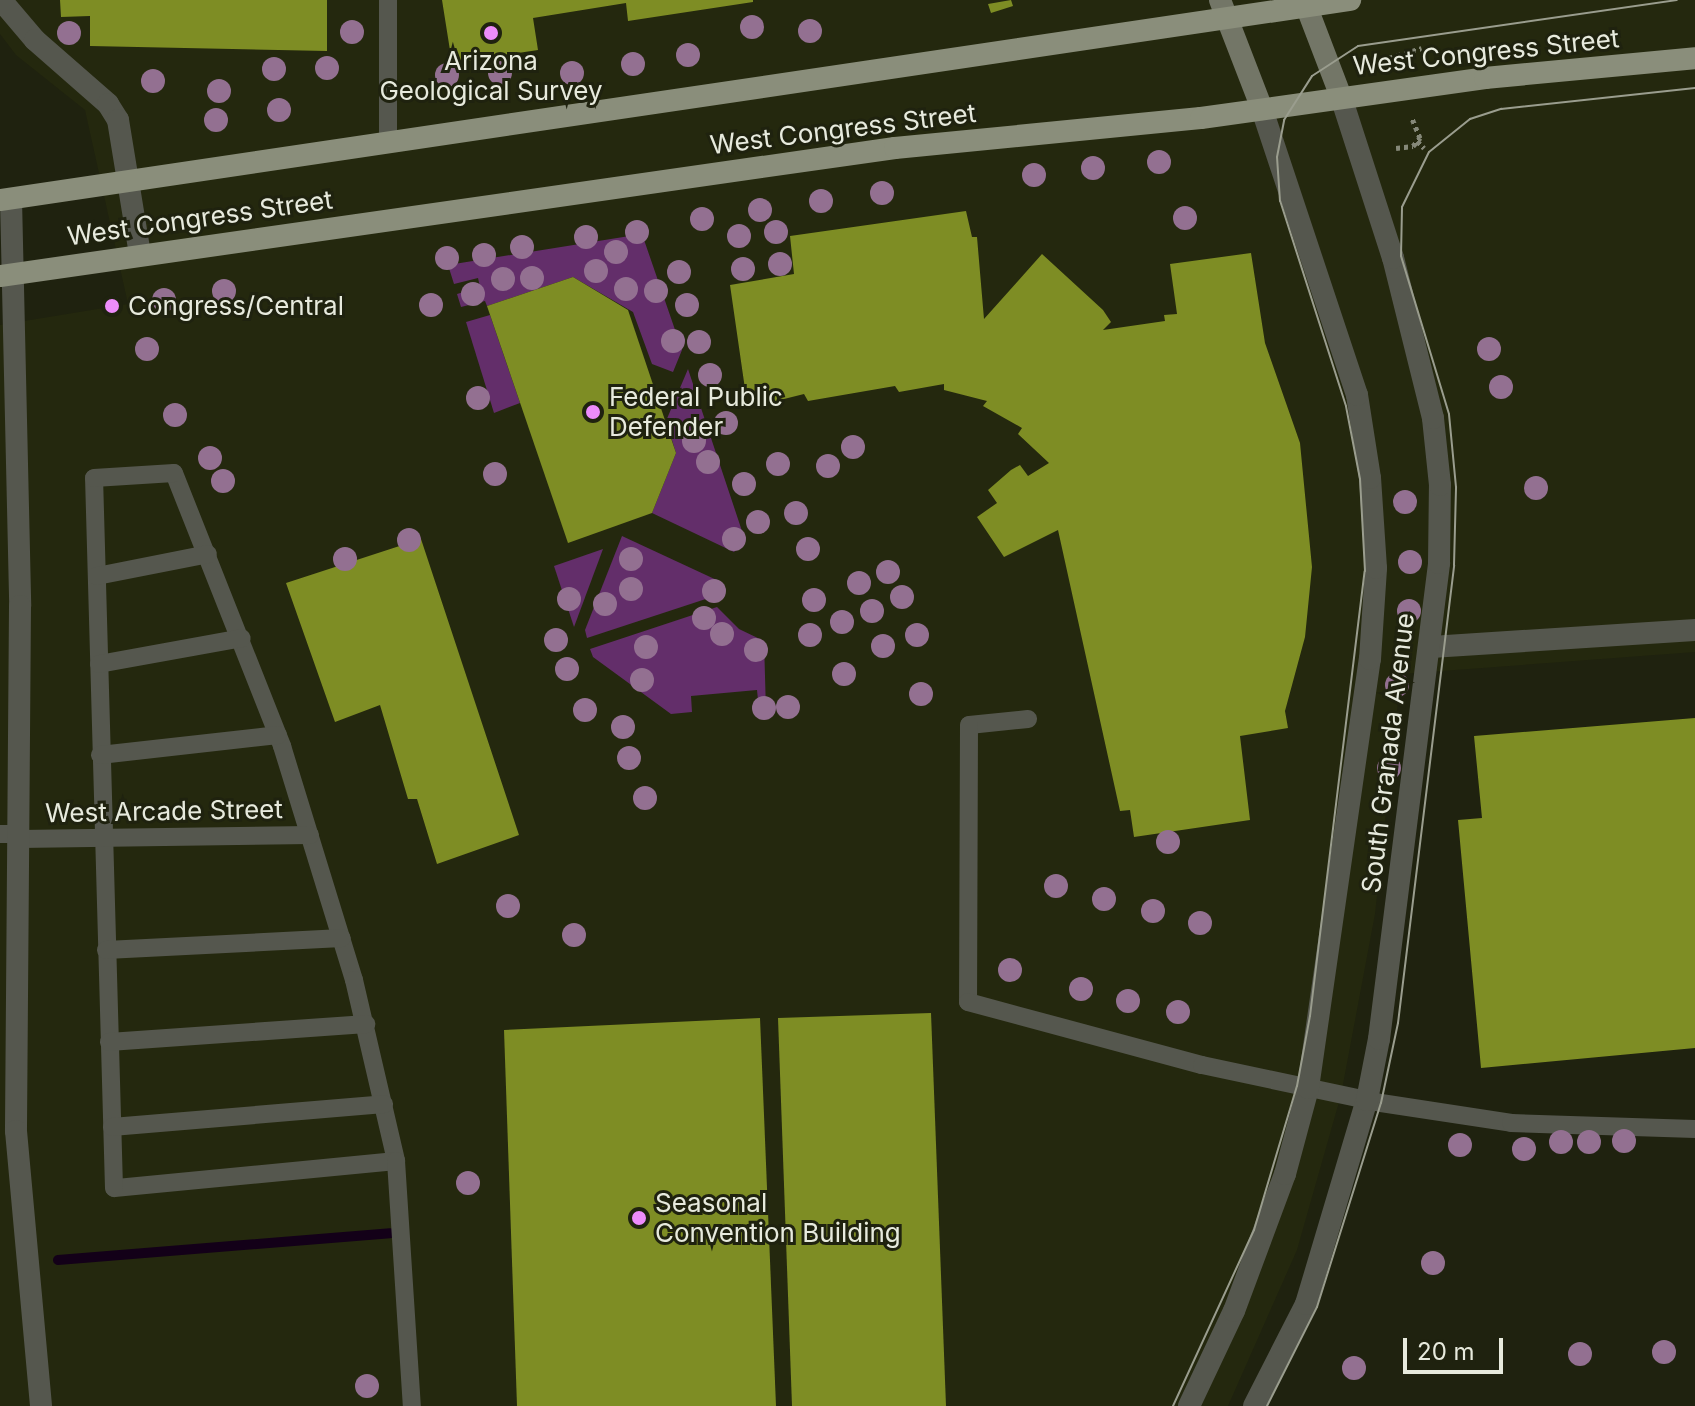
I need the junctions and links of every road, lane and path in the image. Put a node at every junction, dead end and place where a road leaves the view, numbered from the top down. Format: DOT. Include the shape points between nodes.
graph roads {
  1 [pos="1,0"];
  2 [pos="388,0"];
  3 [pos="1350,0"];
  4 [pos="1305,3"];
  5 [pos="1224,10"];
  6 [pos="1422,48"];
  7 [pos="1389,58"];
  8 [pos="1695,58"];
  9 [pos="1341,97"];
  10 [pos="1262,109"];
  11 [pos="1412,118"];
  12 [pos="388,141"];
  13 [pos="1417,141"];
  14 [pos="1396,148"];
  15 [pos="1424,148"];
  16 [pos="128,181"];
  17 [pos="5,200"];
  18 [pos="140,254"];
  19 [pos="6,275"];
  20 [pos="208,554"];
  21 [pos="97,576"];
  22 [pos="1695,630"];
  23 [pos="242,638"];
  24 [pos="1431,647"];
  25 [pos="99,664"];
  26 [pos="1028,719"];
  27 [pos="278,735"];
  28 [pos="100,755"];
  29 [pos="310,835"];
  30 [pos="13,836"];
  31 [pos="103,841"];
  32 [pos="342,938"];
  33 [pos="106,950"];
  34 [pos="366,1024"];
  35 [pos="109,1042"];
  36 [pos="1308,1088"];
  37 [pos="1367,1100"];
  38 [pos="384,1104"];
  39 [pos="112,1127"];
  40 [pos="1695,1129"];
  41 [pos="396,1161"];
  42 [pos="41,1406"];
  43 [pos="412,1406"];
  44 [pos="1189,1406"];
  45 [pos="1254,1406"];
  1 -- 16 [label="street" via="35,40 108,104 118,120"];
  2 -- 12 [label="lane"];
  3 -- 4 [label="main road, West Congress Street"];
  4 -- 5 [label="main road, West Congress Street"];
  4 -- 9 [label="main road"];
  5 -- 10 [label="main road"];
  5 -- 12 [label="main road, West Congress Street"];
  6 -- 7 [label="path"];
  8 -- 9 [label="main road, West Congress Street"];
  9 -- 10 [label="main road, West Congress Street"];
  9 -- 24 [label="street, South Granada Avenue" via="1393,258 1433,418 1440,485"];
  10 -- 18 [label="main road, West Congress Street" via="895,148"];
  10 -- 36 [label="street, South Granada Avenue" via="1278,144 1357,395 1376,568 1370,659"];
  11 -- 13 [label="path"];
  12 -- 16 [label="main road, West Congress Street"];
  13 -- 14 [label="path"];
  13 -- 15 [label="path"];
  16 -- 17 [label="main road, West Congress Street"];
  16 -- 18 [label="street"];
  17 -- 19 [label="street"];
  18 -- 19 [label="main road, West Congress Street"];
  19 -- 30 [label="street"];
  20 -- 21 [label="lane"];
  20 -- 21 [label="lane" via="174,473 94,478"];
  20 -- 23 [label="lane"];
  21 -- 25 [label="lane"];
  22 -- 24 [label="street"];
  23 -- 25 [label="lane"];
  23 -- 27 [label="lane"];
  24 -- 37 [label="street, South Granada Avenue"];
  25 -- 28 [label="lane"];
  26 -- 36 [label="lane" via="969,725 968,1002"];
  27 -- 28 [label="lane"];
  27 -- 29 [label="lane"];
  28 -- 31 [label="lane"];
  29 -- 31 [label="lane, West Arcade Street"];
  29 -- 32 [label="lane"];
  30 -- 31 [label="lane, West Arcade Street"];
  30 -- 42 [label="street" via="16,1145"];
  31 -- 33 [label="lane"];
  32 -- 33 [label="lane"];
  32 -- 34 [label="lane"];
  33 -- 35 [label="lane"];
  34 -- 35 [label="lane"];
  34 -- 38 [label="lane"];
  35 -- 39 [label="lane"];
  36 -- 37 [label="lane"];
  36 -- 44 [label="street, South Granada Avenue" via="1285,1174 1234,1311"];
  37 -- 40 [label="lane" via="1511,1123"];
  37 -- 45 [label="street, South Granada Avenue" via="1306,1304"];
  38 -- 39 [label="lane"];
  38 -- 41 [label="lane"];
  39 -- 41 [label="lane" via="114,1188"];
  41 -- 43 [label="lane"];
}
